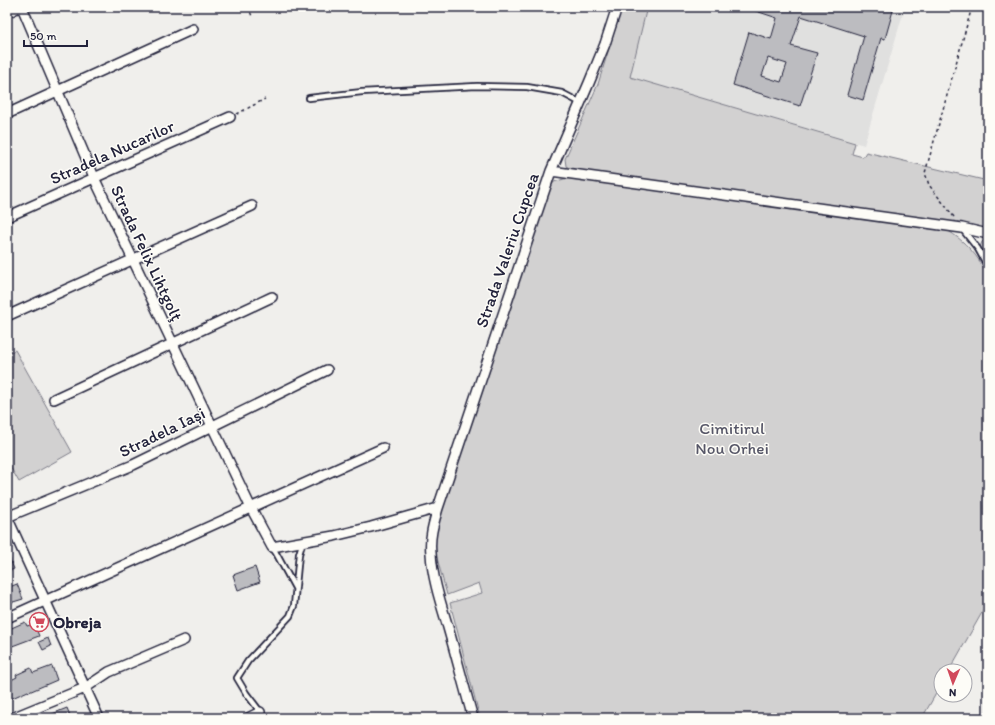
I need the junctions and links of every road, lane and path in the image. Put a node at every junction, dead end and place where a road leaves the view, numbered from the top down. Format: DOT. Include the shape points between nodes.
graph roads {
  1 [pos="21,7"];
  2 [pos="248,7"];
  3 [pos="617,7"];
  4 [pos="972,7"];
  5 [pos="7,12"];
  6 [pos="252,16"];
  7 [pos="193,29"];
  8 [pos="58,91"];
  9 [pos="309,98"];
  10 [pos="265,99"];
  11 [pos="581,103"];
  12 [pos="7,114"];
  13 [pos="230,117"];
  14 [pos="551,171"];
  15 [pos="94,178"];
  16 [pos="252,206"];
  17 [pos="7,217"];
  18 [pos="962,228"];
  19 [pos="988,234"];
  20 [pos="133,260"];
  21 [pos="988,267"];
  22 [pos="272,297"];
  23 [pos="7,316"];
  24 [pos="173,344"];
  25 [pos="327,370"];
  26 [pos="54,399"];
  27 [pos="212,426"];
  28 [pos="383,448"];
  29 [pos="251,508"];
  30 [pos="438,508"];
  31 [pos="7,517"];
  32 [pos="303,541"];
  33 [pos="272,547"];
  34 [pos="295,588"];
  35 [pos="46,601"];
  36 [pos="7,618"];
  37 [pos="184,640"];
  38 [pos="85,688"];
  39 [pos="263,715"];
  40 [pos="12,718"];
  41 [pos="99,718"];
  42 [pos="248,718"];
  43 [pos="473,718"];
  1 -- 5 [label="street"];
  1 -- 8 [label="street, Strada Felix Lihtgolţ"];
  2 -- 6 [label="path"];
  3 -- 11 [label="street, Strada Valeriu Cupcea"];
  4 -- 18 [label="path" via="924,173 929,185"];
  7 -- 8 [label="street"];
  8 -- 12 [label="street"];
  8 -- 15 [label="street, Strada Felix Lihtgolţ"];
  9 -- 11 [label="lane" via="362,92 484,86 527,87 562,93"];
  10 -- 13 [label="path"];
  11 -- 14 [label="street, Strada Valeriu Cupcea"];
  13 -- 15 [label="street, Stradela Nucarilor"];
  14 -- 18 [label="street"];
  14 -- 30 [label="street, Strada Valeriu Cupcea"];
  15 -- 17 [label="street, Stradela Nucarilor"];
  15 -- 20 [label="street, Strada Felix Lihtgolţ"];
  16 -- 20 [label="street"];
  18 -- 19 [label="street"];
  18 -- 21 [label="lane"];
  20 -- 23 [label="street"];
  20 -- 24 [label="street, Strada Felix Lihtgolţ"];
  22 -- 24 [label="street"];
  24 -- 26 [label="street"];
  24 -- 27 [label="street, Strada Felix Lihtgolţ"];
  25 -- 27 [label="street, Stradela Iași"];
  27 -- 29 [label="street, Strada Felix Lihtgolţ"];
  27 -- 31 [label="street, Stradela Iași" via="133,465"];
  28 -- 29 [label="street"];
  29 -- 33 [label="street, Strada Felix Lihtgolţ"];
  29 -- 35 [label="street"];
  30 -- 32 [label="street" via="371,527"];
  30 -- 43 [label="street, Strada Valeriu Cupcea" via="431,538 431,552 441,602"];
  31 -- 35 [label="street"];
  32 -- 33 [label="street"];
  32 -- 34 [label="lane"];
  33 -- 34 [label="lane"];
  34 -- 39 [label="lane" via="294,606 290,616 248,660 237,678"];
  35 -- 36 [label="street"];
  35 -- 38 [label="street"];
  37 -- 38 [label="street" via="109,672"];
  38 -- 40 [label="street"];
  38 -- 41 [label="street"];
  39 -- 42 [label="street"];
}
